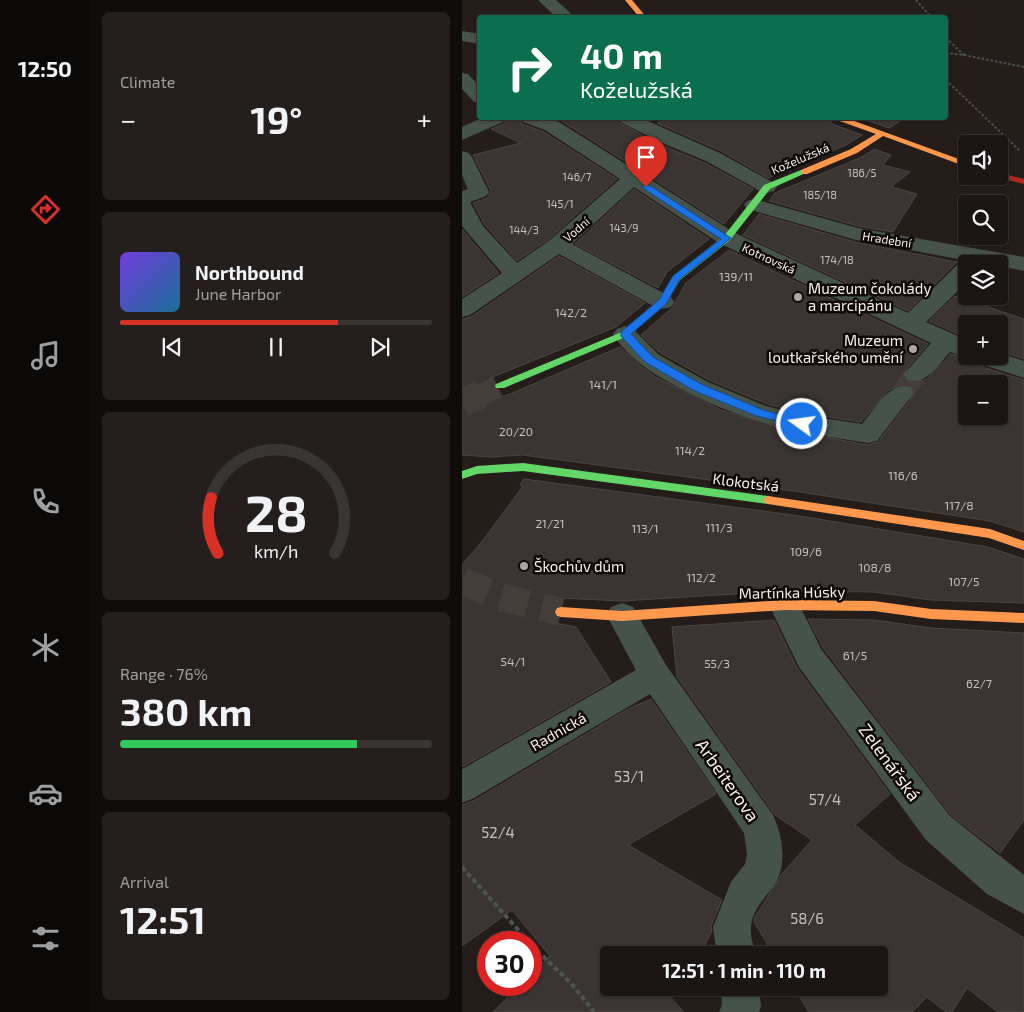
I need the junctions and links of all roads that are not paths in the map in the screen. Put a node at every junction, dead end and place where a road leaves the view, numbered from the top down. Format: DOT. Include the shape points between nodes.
graph roads {
  1 [pos="546,0"];
  2 [pos="628,0"];
  3 [pos="564,15"];
  4 [pos="641,15"];
  5 [pos="462,36"];
  6 [pos="477,38"];
  7 [pos="462,78"];
  8 [pos="477,95"];
  9 [pos="492,120"];
  10 [pos="545,120"];
  11 [pos="631,120"];
  12 [pos="845,120"];
  13 [pos="560,122"];
  14 [pos="462,134"];
  15 [pos="881,134"];
  16 [pos="462,157"];
  17 [pos="958,162"];
  18 [pos="1008,177"];
  19 [pos="633,178"];
  20 [pos="1024,182"];
  21 [pos="767,187"];
  22 [pos="462,198"];
  23 [pos="462,205"];
  24 [pos="754,205"];
  25 [pos="727,238"];
  26 [pos="558,245"];
  27 [pos="958,259"];
  28 [pos="1008,263"];
  29 [pos="1024,264"];
  30 [pos="514,272"];
  31 [pos="958,278"];
  32 [pos="663,302"];
  33 [pos="462,310"];
  34 [pos="910,324"];
  35 [pos="625,334"];
  36 [pos="957,346"];
  37 [pos="1008,365"];
  38 [pos="1024,370"];
  39 [pos="500,386"];
  40 [pos="462,475"];
  41 [pos="1024,546"];
  42 [pos="784,605"];
  43 [pos="561,612"];
  44 [pos="622,616"];
  45 [pos="1024,618"];
  46 [pos="655,674"];
  47 [pos="462,787"];
  48 [pos="1024,896"];
  49 [pos="735,946"];
  50 [pos="741,996"];
  51 [pos="740,1012"];
  1 -- 3 [label="street"];
  2 -- 4 [label="street"];
  5 -- 6 [label="street"];
  7 -- 8 [label="street"];
  9 -- 14 [label="street"];
  10 -- 13 [label="street, Kotnovská"];
  11 -- 21 [label="street" via="713,157"];
  12 -- 15 [label="street"];
  13 -- 19 [label="street, Kotnovská"];
  15 -- 17 [label="street"];
  15 -- 21 [label="street, Koželužská" via="854,151"];
  16 -- 22 [label="street" via="479,192"];
  18 -- 20 [label="street"];
  19 -- 25 [label="street, Kotnovská"];
  19 -- 26 [label="street, Vodní"];
  21 -- 24 [label="street, Koželužská"];
  23 -- 30 [label="street" via="476,229"];
  24 -- 25 [label="street, Koželužská"];
  24 -- 27 [label="street, Hradební"];
  25 -- 32 [label="street, Koželužská" via="676,278"];
  25 -- 34 [label="street, Kotnovská"];
  26 -- 30 [label="street, Vodní"];
  26 -- 32 [label="street"];
  28 -- 29 [label="street, Hradební"];
  30 -- 33 [label="street, Vodní"];
  31 -- 34 [label="street"];
  32 -- 35 [label="street, Koželužská"];
  34 -- 36 [label="street, Kotnovská"];
  35 -- 36 [label="street" via="649,360 699,388 760,414 868,434 909,384"];
  35 -- 39 [label="street, Koželužská"];
  37 -- 38 [label="street"];
  40 -- 41 [label="street, Klokotská" via="477,470 523,467 800,504 990,534"];
  42 -- 44 [label="street, Martínka Húsky"];
  42 -- 45 [label="street, Martínka Húsky" via="874,606 931,614"];
  42 -- 48 [label="street, Zelenářská" via="810,658 938,828 1000,881"];
  43 -- 44 [label="street, Martínka Húsky"];
  44 -- 46 [label="street, Arbeiterova"];
  46 -- 47 [label="street, Radnická"];
  46 -- 49 [label="street, Arbeiterova" via="761,827 765,854 762,872 744,895 732,926"];
  50 -- 51 [label="street"];
}
